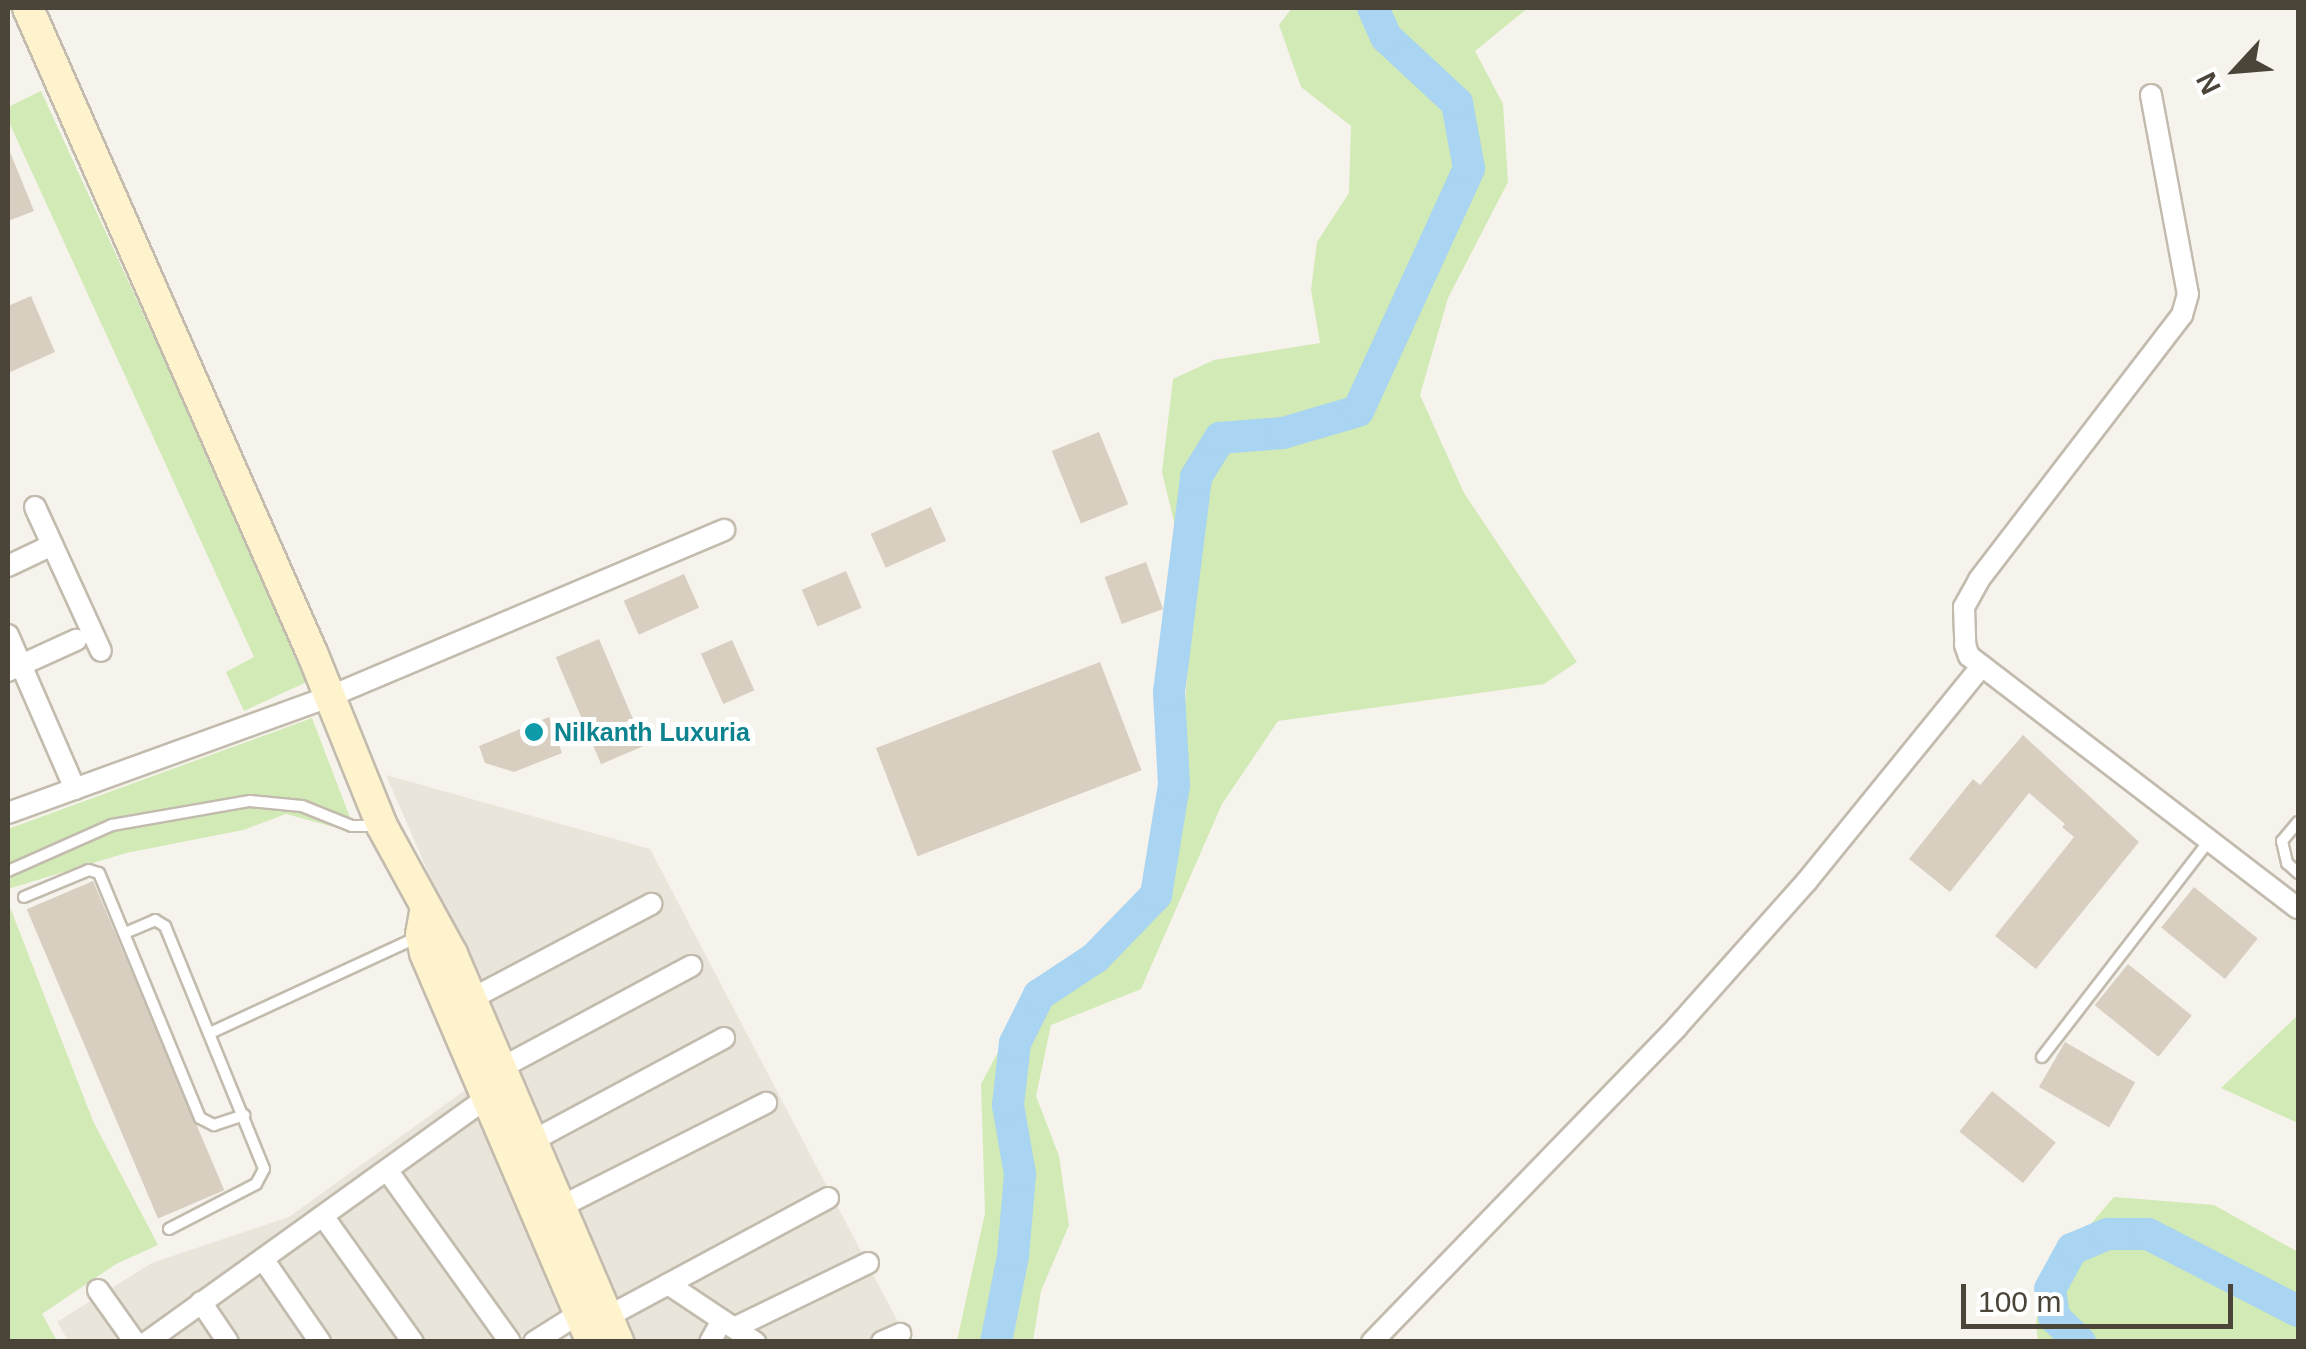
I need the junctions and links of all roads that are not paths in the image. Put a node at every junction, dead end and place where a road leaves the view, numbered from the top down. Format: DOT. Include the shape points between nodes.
graph roads {
  1 [pos="28,8"];
  2 [pos="2151,96"];
  3 [pos="35,507"];
  4 [pos="724,530"];
  5 [pos="52,546"];
  6 [pos="8,566"];
  7 [pos="8,635"];
  8 [pos="76,640"];
  9 [pos="101,650"];
  10 [pos="1982,666"];
  11 [pos="14,668"];
  12 [pos="331,696"];
  13 [pos="74,789"];
  14 [pos="8,813"];
  15 [pos="2298,822"];
  16 [pos="382,826"];
  17 [pos="2210,840"];
  18 [pos="8,871"];
  19 [pos="2298,873"];
  20 [pos="24,898"];
  21 [pos="652,904"];
  22 [pos="2298,908"];
  23 [pos="423,924"];
  24 [pos="125,933"];
  25 [pos="691,966"];
  26 [pos="471,999"];
  27 [pos="210,1033"];
  28 [pos="724,1038"];
  29 [pos="2042,1057"];
  30 [pos="500,1068"];
  31 [pos="487,1098"];
  32 [pos="766,1103"];
  33 [pos="244,1115"];
  34 [pos="532,1141"];
  35 [pos="387,1170"];
  36 [pos="828,1198"];
  37 [pos="560,1207"];
  38 [pos="323,1216"];
  39 [pos="169,1229"];
  40 [pos="263,1258"];
  41 [pos="868,1263"];
  42 [pos="668,1284"];
  43 [pos="98,1290"];
  44 [pos="202,1302"];
  45 [pos="728,1324"];
  46 [pos="599,1328"];
  47 [pos="134,1342"];
  48 [pos="147,1342"];
  49 [pos="228,1342"];
  50 [pos="320,1342"];
  51 [pos="413,1342"];
  52 [pos="510,1342"];
  53 [pos="534,1342"];
  54 [pos="710,1342"];
  55 [pos="755,1342"];
  56 [pos="1372,1342"];
  1 -- 12 [label="street"];
  2 -- 10 [label="street" via="2188,294 2182,315 1964,607 1965,645"];
  3 -- 5 [label="street"];
  4 -- 12 [label="street"];
  5 -- 6 [label="street"];
  5 -- 9 [label="street"];
  7 -- 11 [label="street"];
  8 -- 11 [label="street"];
  10 -- 17 [label="street"];
  10 -- 56 [label="street" via="1807,881 1677,1026"];
  11 -- 13 [label="street"];
  12 -- 13 [label="street"];
  12 -- 16 [label="street"];
  13 -- 14 [label="street"];
  15 -- 19 [label="lane" via="2282,841 2287,863"];
  16 -- 18 [label="lane" via="352,826 302,806 250,801 112,825"];
  16 -- 23 [label="street"];
  17 -- 22 [label="street"];
  17 -- 29 [label="lane"];
  20 -- 24 [label="lane" via="94,870"];
  21 -- 26 [label="street"];
  23 -- 26 [label="street" via="452,954"];
  23 -- 27 [label="lane"];
  23 -- 31 [label="street"];
  24 -- 27 [label="lane" via="156,920 165,926"];
  24 -- 33 [label="lane" via="200,1118 208,1125"];
  25 -- 30 [label="street"];
  26 -- 30 [label="street"];
  27 -- 33 [label="lane"];
  28 -- 34 [label="street"];
  30 -- 34 [label="street"];
  31 -- 35 [label="street"];
  31 -- 46 [label="street"];
  32 -- 37 [label="street"];
  33 -- 39 [label="lane" via="262,1179"];
  34 -- 37 [label="street"];
  35 -- 38 [label="street"];
  35 -- 52 [label="street"];
  36 -- 42 [label="street"];
  37 -- 46 [label="street"];
  38 -- 40 [label="street"];
  38 -- 51 [label="street"];
  40 -- 44 [label="street"];
  40 -- 50 [label="street"];
  41 -- 45 [label="street"];
  42 -- 45 [label="street"];
  42 -- 46 [label="street"];
  43 -- 47 [label="street"];
  44 -- 48 [label="street"];
  44 -- 49 [label="street"];
  45 -- 54 [label="street"];
  45 -- 55 [label="street"];
  46 -- 53 [label="street"];
}
